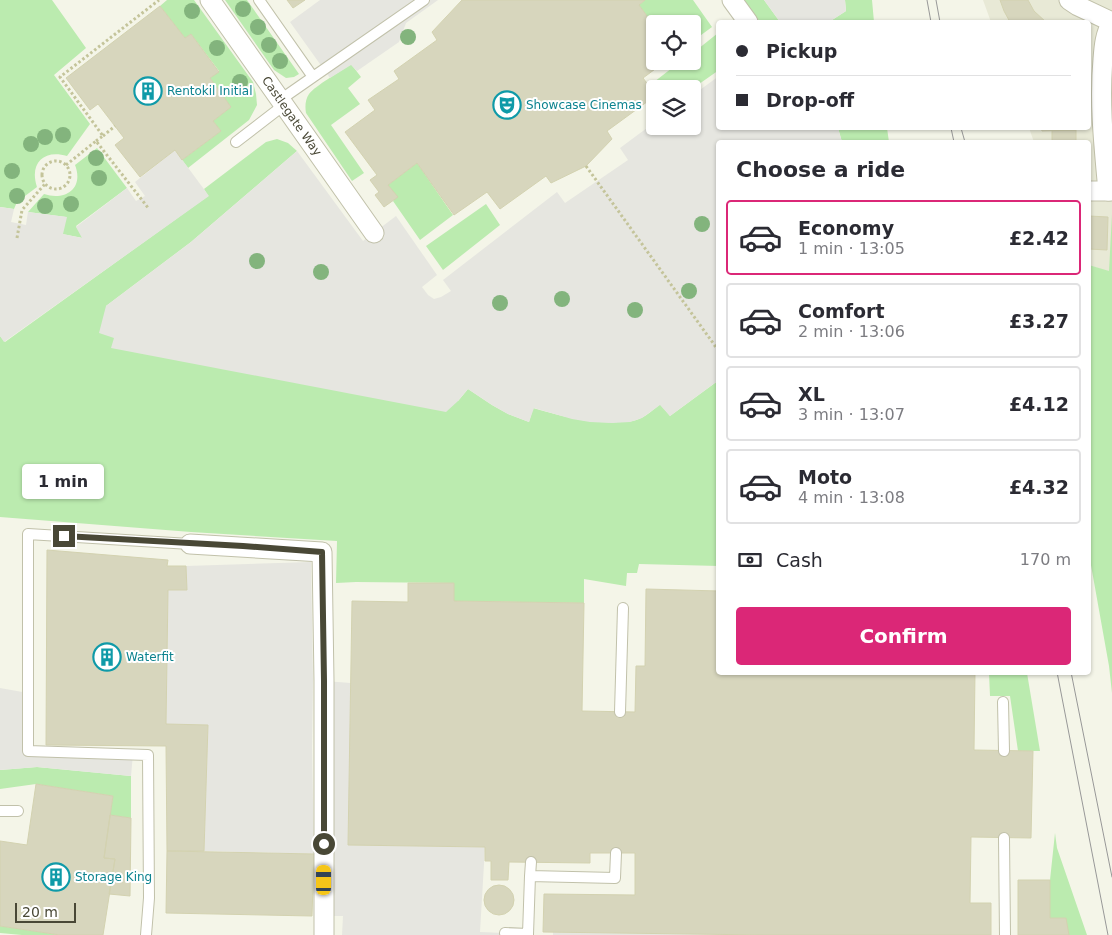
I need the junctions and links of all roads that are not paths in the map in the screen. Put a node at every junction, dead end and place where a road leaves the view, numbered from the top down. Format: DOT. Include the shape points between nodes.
graph roads {
  1 [pos="210,0"];
  2 [pos="259,0"];
  3 [pos="424,0"];
  4 [pos="732,0"];
  5 [pos="1069,0"];
  6 [pos="747,20"];
  7 [pos="1112,22"];
  8 [pos="313,77"];
  9 [pos="282,102"];
  10 [pos="236,142"];
  11 [pos="1091,191"];
  12 [pos="1110,191"];
  13 [pos="374,233"];
  14 [pos="190,544"];
  15 [pos="623,608"];
  16 [pos="1003,702"];
  17 [pos="620,712"];
  18 [pos="1004,751"];
  19 [pos="18,811"];
  20 [pos="0,812"];
  21 [pos="1004,838"];
  22 [pos="616,853"];
  23 [pos="531,862"];
  24 [pos="530,876"];
  25 [pos="504,933"];
  26 [pos="528,934"];
  27 [pos="146,935"];
  28 [pos="324,935"];
  29 [pos="1005,935"];
  1 -- 9 [label="street, Castlegate Way"];
  2 -- 8 [label="lane"];
  3 -- 8 [label="lane"];
  4 -- 6 [label="street"];
  5 -- 7 [label="street"];
  7 -- 12 [label="street" via="1105,44 1101,97"];
  8 -- 9 [label="lane"];
  9 -- 10 [label="lane"];
  9 -- 13 [label="street, Castlegate Way"];
  11 -- 12 [label="street"];
  14 -- 27 [label="lane" via="28,534 28,751 148,755 149,898"];
  14 -- 28 [label="street" via="322,552"];
  15 -- 17 [label="lane"];
  16 -- 18 [label="lane"];
  19 -- 20 [label="lane"];
  21 -- 29 [label="lane"];
  22 -- 24 [label="lane" via="615,878"];
  23 -- 24 [label="lane"];
  24 -- 26 [label="lane"];
  25 -- 26 [label="lane"];
}
